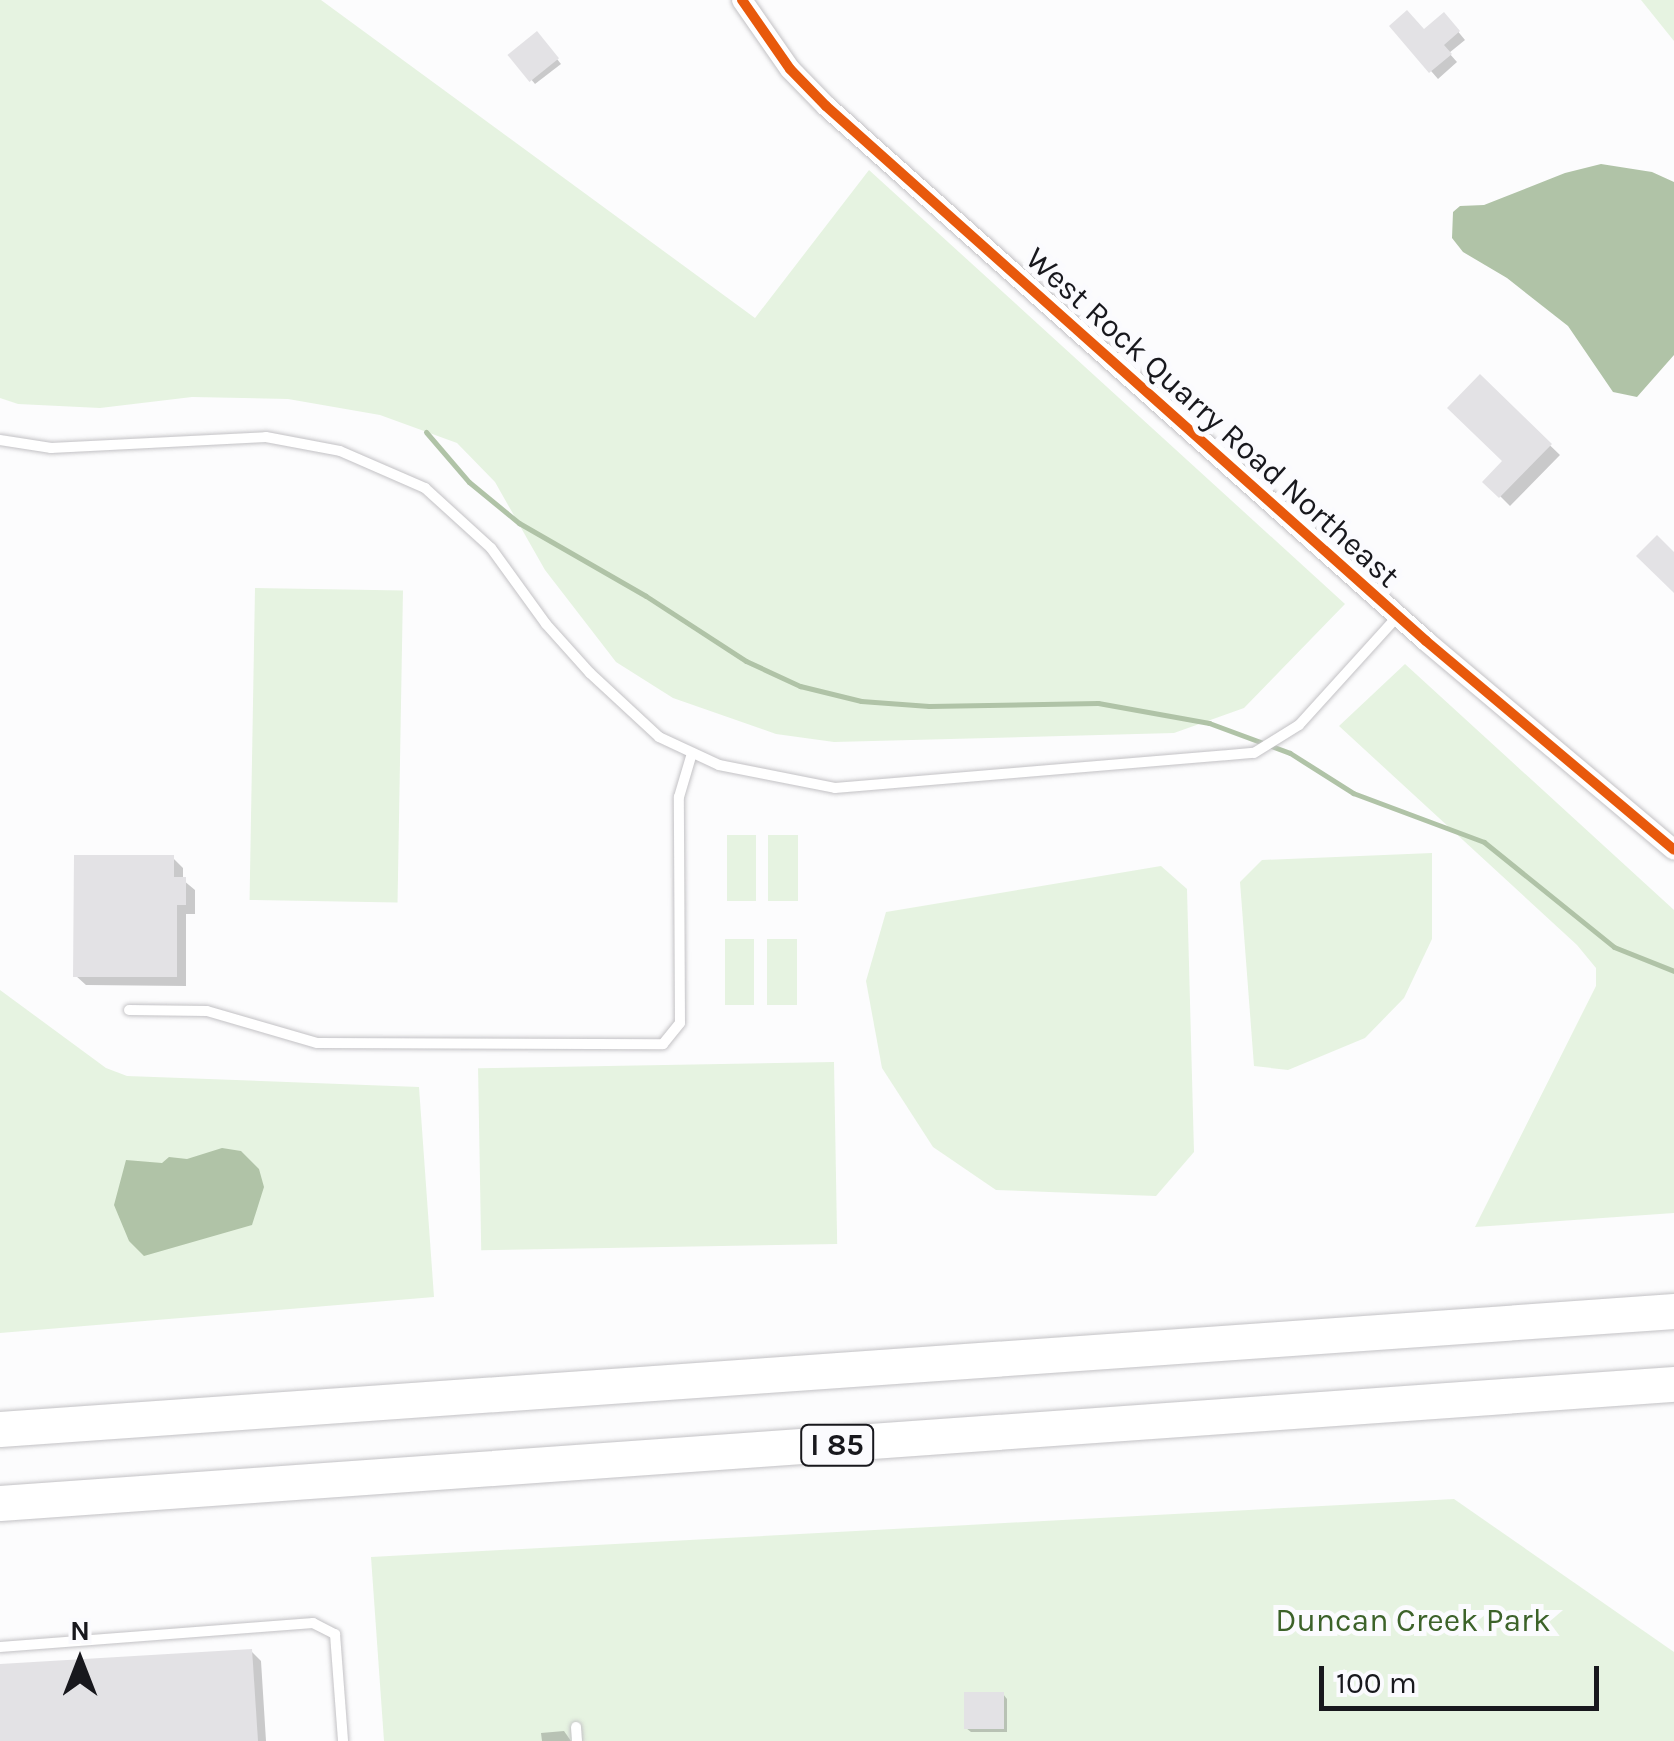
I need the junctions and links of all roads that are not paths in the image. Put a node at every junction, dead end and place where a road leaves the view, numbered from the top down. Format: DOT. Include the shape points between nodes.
graph roads {
  1 [pos="742,0"];
  2 [pos="0,440"];
  3 [pos="1398,616"];
  4 [pos="692,752"];
  5 [pos="1674,850"];
  6 [pos="129,1010"];
  7 [pos="1674,1311"];
  8 [pos="1674,1384"];
  9 [pos="0,1428"];
  10 [pos="0,1504"];
  11 [pos="0,1648"];
  12 [pos="576,1727"];
  13 [pos="344,1741"];
  14 [pos="577,1741"];
  1 -- 3 [label="street, West Rock Quarry Road Northeast" via="790,70 826,106"];
  2 -- 4 [label="lane" via="51,448 266,436 340,451 426,488 491,548 590,673 659,737"];
  3 -- 4 [label="lane" via="1299,725 1254,753 835,788 719,765"];
  3 -- 5 [label="street, West Rock Quarry Road Northeast"];
  4 -- 6 [label="lane" via="679,797 680,1023 663,1044 317,1043 207,1010"];
  7 -- 9 [label="highway, I 85"];
  8 -- 10 [label="highway, I 85"];
  11 -- 13 [label="lane" via="312,1623 335,1634"];
  12 -- 14 [label="lane"];
}
